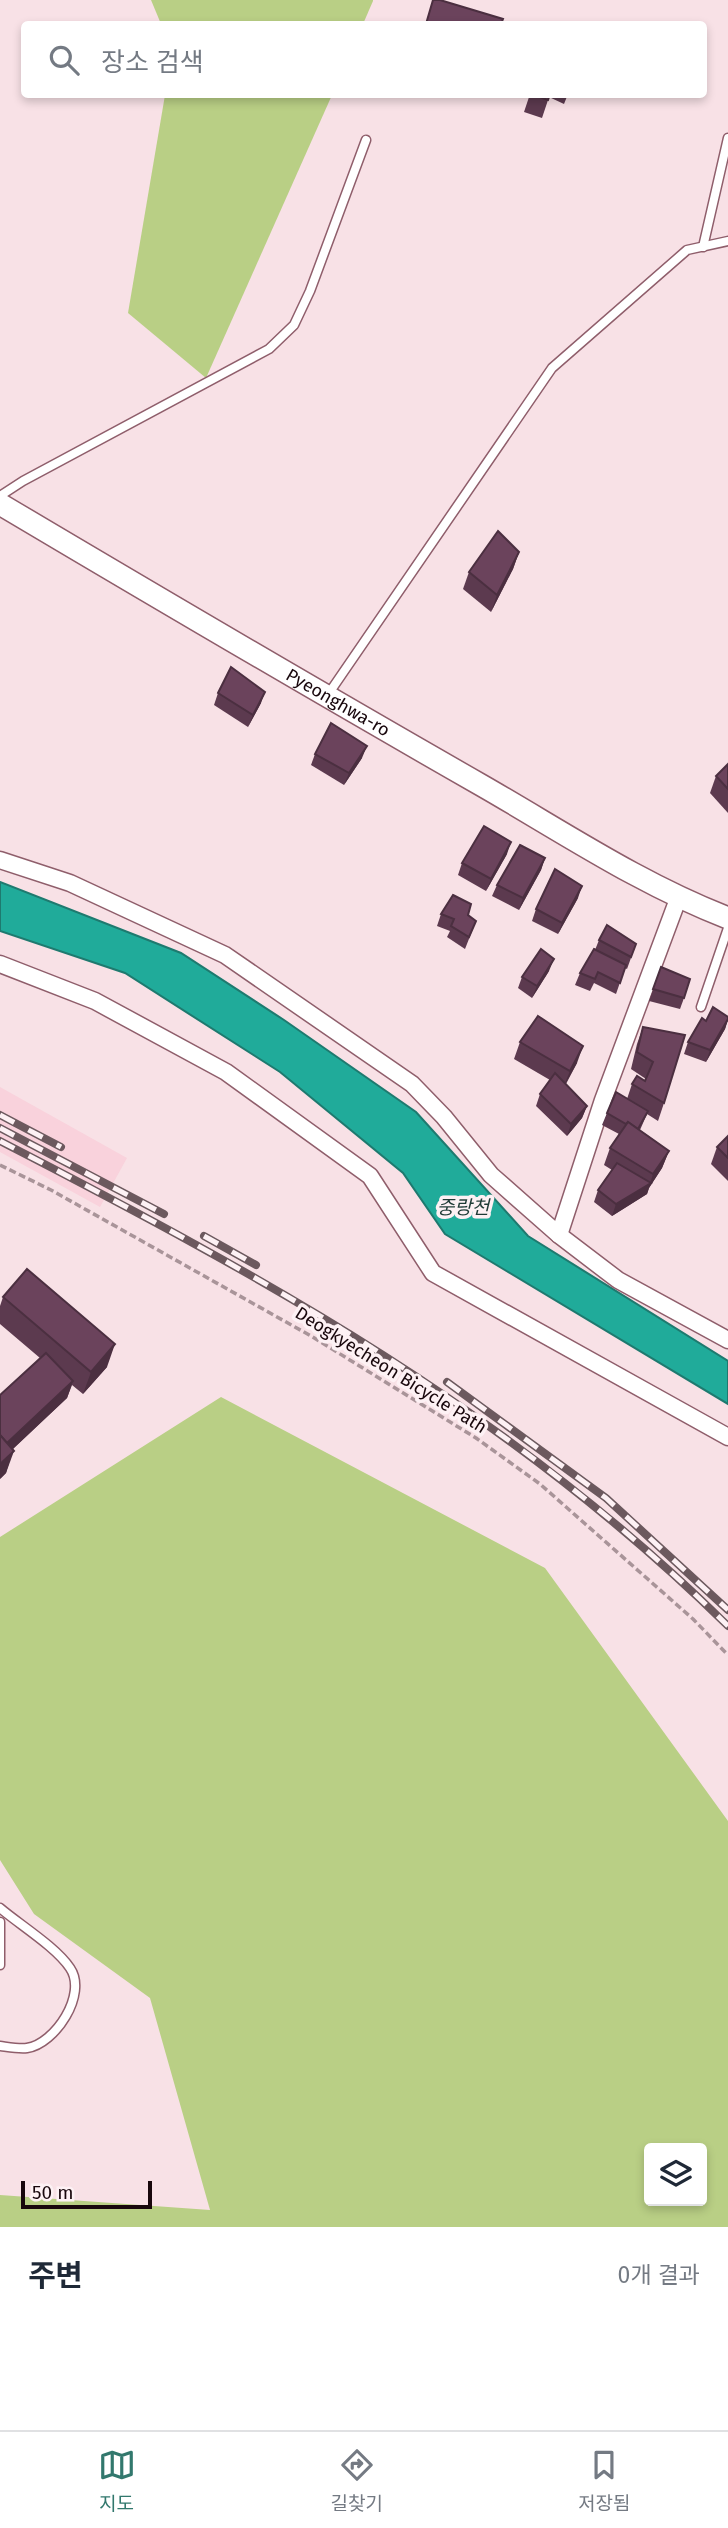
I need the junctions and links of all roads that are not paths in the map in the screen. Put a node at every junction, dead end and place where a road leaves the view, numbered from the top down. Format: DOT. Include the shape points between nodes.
graph roads {
  1 [pos="728,138"];
  2 [pos="366,140"];
  3 [pos="728,241"];
  4 [pos="703,247"];
  5 [pos="0,496"];
  6 [pos="0,504"];
  7 [pos="325,698"];
  8 [pos="0,860"];
  9 [pos="678,899"];
  10 [pos="728,918"];
  11 [pos="728,928"];
  12 [pos="0,964"];
  13 [pos="701,1007"];
  14 [pos="559,1235"];
  15 [pos="728,1340"];
  16 [pos="728,1437"];
  17 [pos="0,1908"];
  18 [pos="0,1922"];
  19 [pos="0,1965"];
  20 [pos="0,2046"];
  1 -- 4 [label="lane"];
  2 -- 5 [label="lane" via="294,325 269,349"];
  3 -- 4 [label="lane"];
  4 -- 7 [label="lane" via="687,250 542,378"];
  6 -- 7 [label="main road, Pyeonghwa-ro"];
  7 -- 9 [label="main road, Pyeonghwa-ro"];
  8 -- 14 [label="street" via="70,883 236,962 412,1084 491,1175"];
  9 -- 10 [label="main road, Pyeonghwa-ro"];
  9 -- 14 [label="street" via="603,1100"];
  11 -- 13 [label="lane"];
  12 -- 16 [label="street" via="95,1001 226,1072 370,1176 433,1273"];
  14 -- 15 [label="street" via="618,1280"];
  17 -- 20 [label="lane" via="65,1962 76,1978 66,2017 38,2044"];
  18 -- 19 [label="lane"];
}
